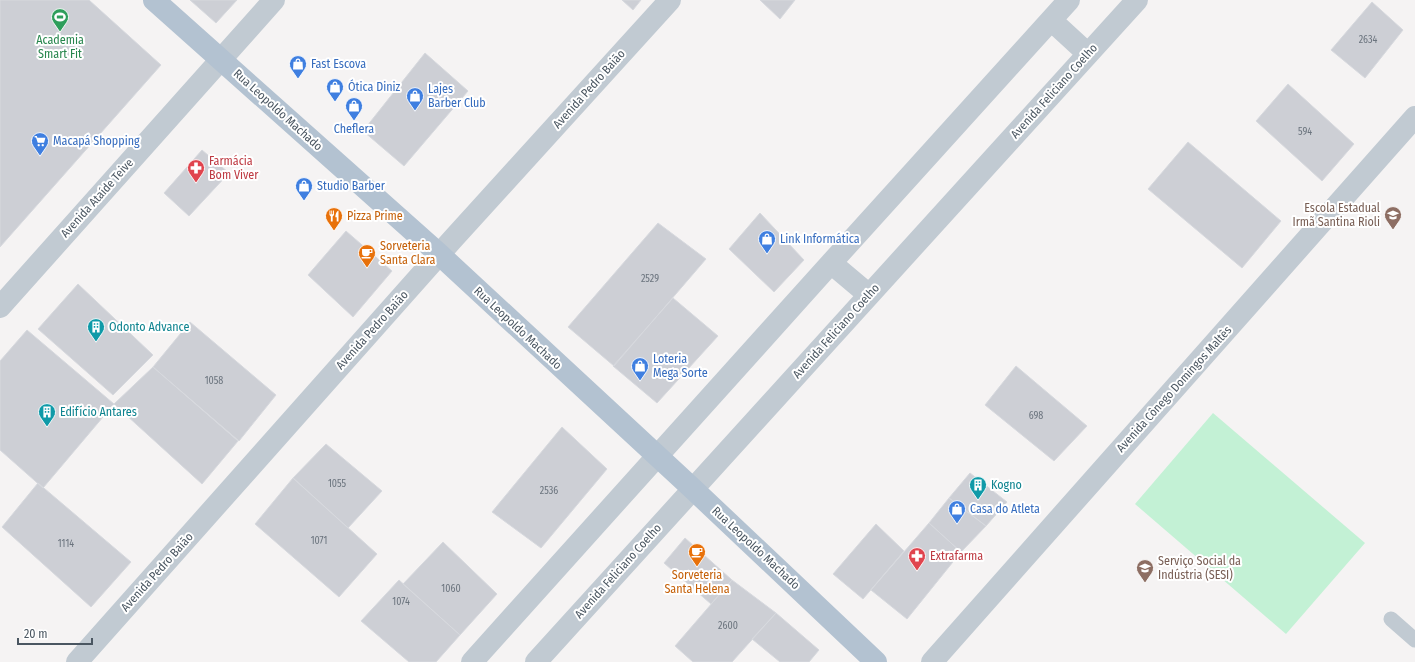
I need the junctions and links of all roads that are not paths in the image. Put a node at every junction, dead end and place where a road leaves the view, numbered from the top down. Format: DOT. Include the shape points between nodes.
graph roads {
  1 [pos="154,0"];
  2 [pos="274,0"];
  3 [pos="670,0"];
  4 [pos="1069,0"];
  5 [pos="1137,0"];
  6 [pos="1051,20"];
  7 [pos="1088,54"];
  8 [pos="220,59"];
  9 [pos="1415,117"];
  10 [pos="439,254"];
  11 [pos="831,263"];
  12 [pos="869,295"];
  13 [pos="0,307"];
  14 [pos="656,456"];
  15 [pos="693,489"];
  16 [pos="1391,619"];
  17 [pos="1415,640"];
  18 [pos="77,662"];
  19 [pos="472,662"];
  20 [pos="536,662"];
  21 [pos="876,662"];
  22 [pos="932,662"];
  1 -- 8 [label="main road, Rua Leopoldo Machado"];
  2 -- 8 [label="street, Avenida Ataíde Teive"];
  3 -- 10 [label="street, Avenida Pedro Baião"];
  4 -- 6 [label="street"];
  5 -- 7 [label="street, Avenida Feliciano Coelho"];
  6 -- 7 [label="street"];
  6 -- 11 [label="street"];
  7 -- 12 [label="street, Avenida Feliciano Coelho"];
  8 -- 10 [label="main road, Rua Leopoldo Machado"];
  8 -- 13 [label="street, Avenida Ataíde Teive"];
  9 -- 22 [label="street, Avenida Cônego Domingos Maltês"];
  10 -- 14 [label="main road, Rua Leopoldo Machado"];
  10 -- 18 [label="street, Avenida Pedro Baião"];
  11 -- 12 [label="street"];
  11 -- 14 [label="street"];
  12 -- 15 [label="street, Avenida Feliciano Coelho"];
  14 -- 15 [label="main road, Rua Leopoldo Machado"];
  14 -- 19 [label="street"];
  15 -- 20 [label="street, Avenida Feliciano Coelho"];
  15 -- 21 [label="main road, Rua Leopoldo Machado"];
  16 -- 17 [label="lane"];
}
